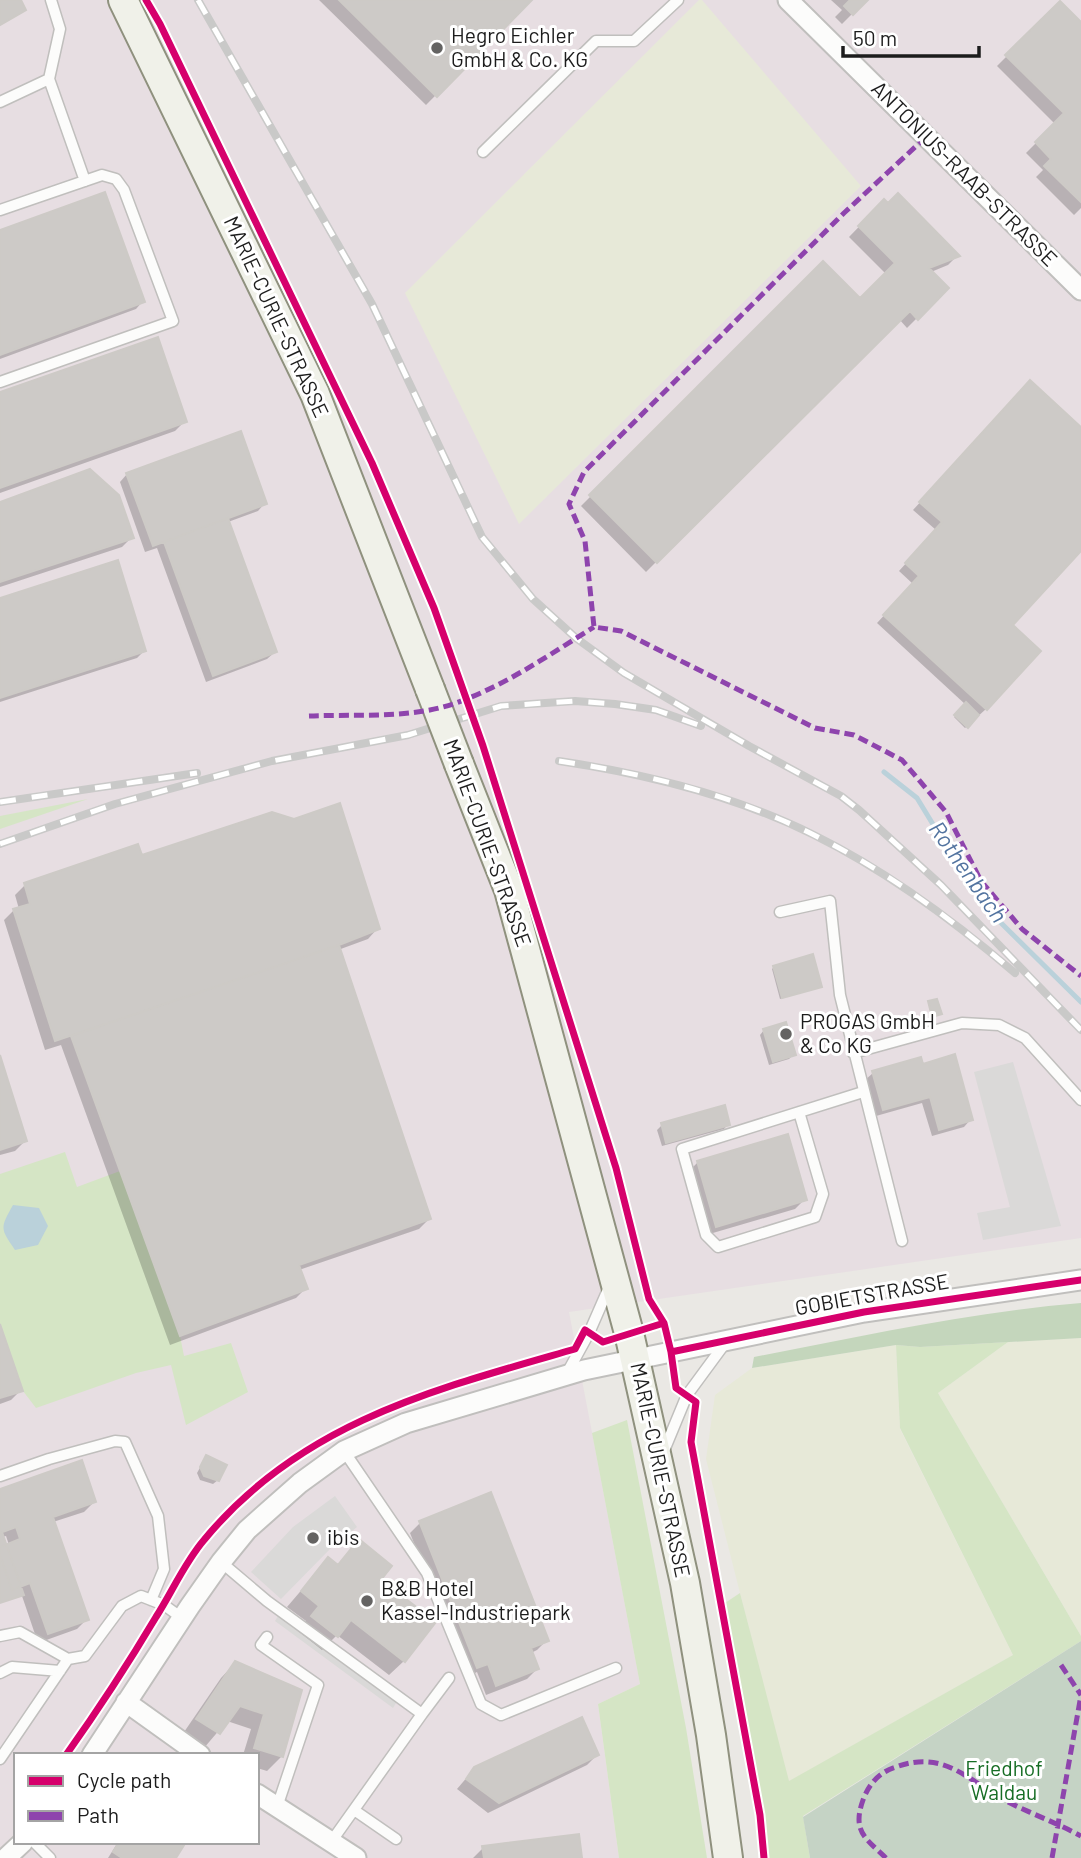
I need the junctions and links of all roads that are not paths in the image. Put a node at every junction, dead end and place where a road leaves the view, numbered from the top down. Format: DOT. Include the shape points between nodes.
graph roads {
  1 [pos="51,0"];
  2 [pos="122,0"];
  3 [pos="678,0"];
  4 [pos="788,0"];
  5 [pos="50,79"];
  6 [pos="0,102"];
  7 [pos="483,152"];
  8 [pos="85,181"];
  9 [pos="0,210"];
  10 [pos="1081,290"];
  11 [pos="0,382"];
  12 [pos="780,912"];
  13 [pos="853,1053"];
  14 [pos="863,1092"];
  15 [pos="1081,1100"];
  16 [pos="799,1112"];
  17 [pos="902,1241"];
  18 [pos="614,1275"];
  19 [pos="1081,1280"];
  20 [pos="726,1340"];
  21 [pos="635,1359"];
  22 [pos="566,1375"];
  23 [pos="344,1451"];
  24 [pos="659,1463"];
  25 [pos="0,1476"];
  26 [pos="221,1562"];
  27 [pos="150,1600"];
  28 [pos="182,1618"];
  29 [pos="0,1636"];
  30 [pos="267,1637"];
  31 [pos="68,1659"];
  32 [pos="616,1668"];
  33 [pos="60,1671"];
  34 [pos="0,1673"];
  35 [pos="449,1678"];
  36 [pos="126,1702"];
  37 [pos="422,1714"];
  38 [pos="93,1753"];
  39 [pos="197,1753"];
  40 [pos="0,1759"];
  41 [pos="259,1795"];
  42 [pos="277,1807"];
  43 [pos="354,1810"];
  44 [pos="396,1839"];
  45 [pos="331,1842"];
  46 [pos="21,1844"];
  47 [pos="36,1844"];
  48 [pos="6,1858"];
  49 [pos="50,1858"];
  50 [pos="356,1858"];
  51 [pos="728,1858"];
  1 -- 5 [label="lane" via="60,29"];
  2 -- 18 [label="main road, MARIE-CURIE-STRASSE, bridge" via="315,394 509,890"];
  3 -- 7 [label="lane" via="634,41 596,41"];
  4 -- 10 [label="street, ANTONIUS-RAAB-STRASSE"];
  5 -- 6 [label="lane"];
  5 -- 8 [label="lane"];
  8 -- 9 [label="lane"];
  8 -- 11 [label="lane" via="102,175 116,179 124,190 173,321"];
  12 -- 13 [label="lane" via="830,901 840,995"];
  13 -- 14 [label="lane"];
  13 -- 15 [label="lane" via="962,1023 999,1025 1025,1038"];
  14 -- 16 [label="lane"];
  14 -- 17 [label="lane"];
  16 -- 16 [label="lane" via="682,1149 706,1235 718,1247 815,1217 823,1194"];
  18 -- 21 [label="main road, MARIE-CURIE-STRASSE"];
  18 -- 22 [label="lane"];
  19 -- 20 [label="street, GOBIETSTRASSE" via="864,1312"];
  20 -- 21 [label="street, GOBIETSTRASSE"];
  20 -- 24 [label="lane" via="687,1395"];
  21 -- 22 [label="street, GOBIETSTRASSE"];
  21 -- 24 [label="main road, MARIE-CURIE-STRASSE"];
  22 -- 23 [label="street, GOBIETSTRASSE" via="406,1423"];
  23 -- 26 [label="street, GOBIETSTRASSE" via="247,1530"];
  23 -- 32 [label="lane" via="427,1573 481,1704 501,1715"];
  24 -- 51 [label="main road, MARIE-CURIE-STRASSE" via="685,1583"];
  25 -- 27 [label="lane" via="50,1458 125,1442 158,1516 164,1569"];
  26 -- 28 [label="street, GOBIETSTRASSE"];
  26 -- 37 [label="lane"];
  27 -- 28 [label="lane"];
  27 -- 31 [label="lane" via="141,1596 122,1606 85,1656"];
  28 -- 36 [label="street, GOBIETSTRASSE"];
  29 -- 31 [label="lane" via="20,1632"];
  30 -- 42 [label="lane" via="261,1645 318,1685"];
  31 -- 33 [label="lane"];
  33 -- 34 [label="lane" via="12,1667"];
  33 -- 40 [label="lane"];
  35 -- 37 [label="lane"];
  36 -- 38 [label="street, GOBIETSTRASSE"];
  36 -- 39 [label="street"];
  37 -- 43 [label="lane"];
  41 -- 42 [label="street"];
  42 -- 45 [label="street"];
  43 -- 44 [label="lane"];
  43 -- 45 [label="lane"];
  45 -- 50 [label="street"];
  46 -- 48 [label="street"];
  47 -- 49 [label="lane"];
}
